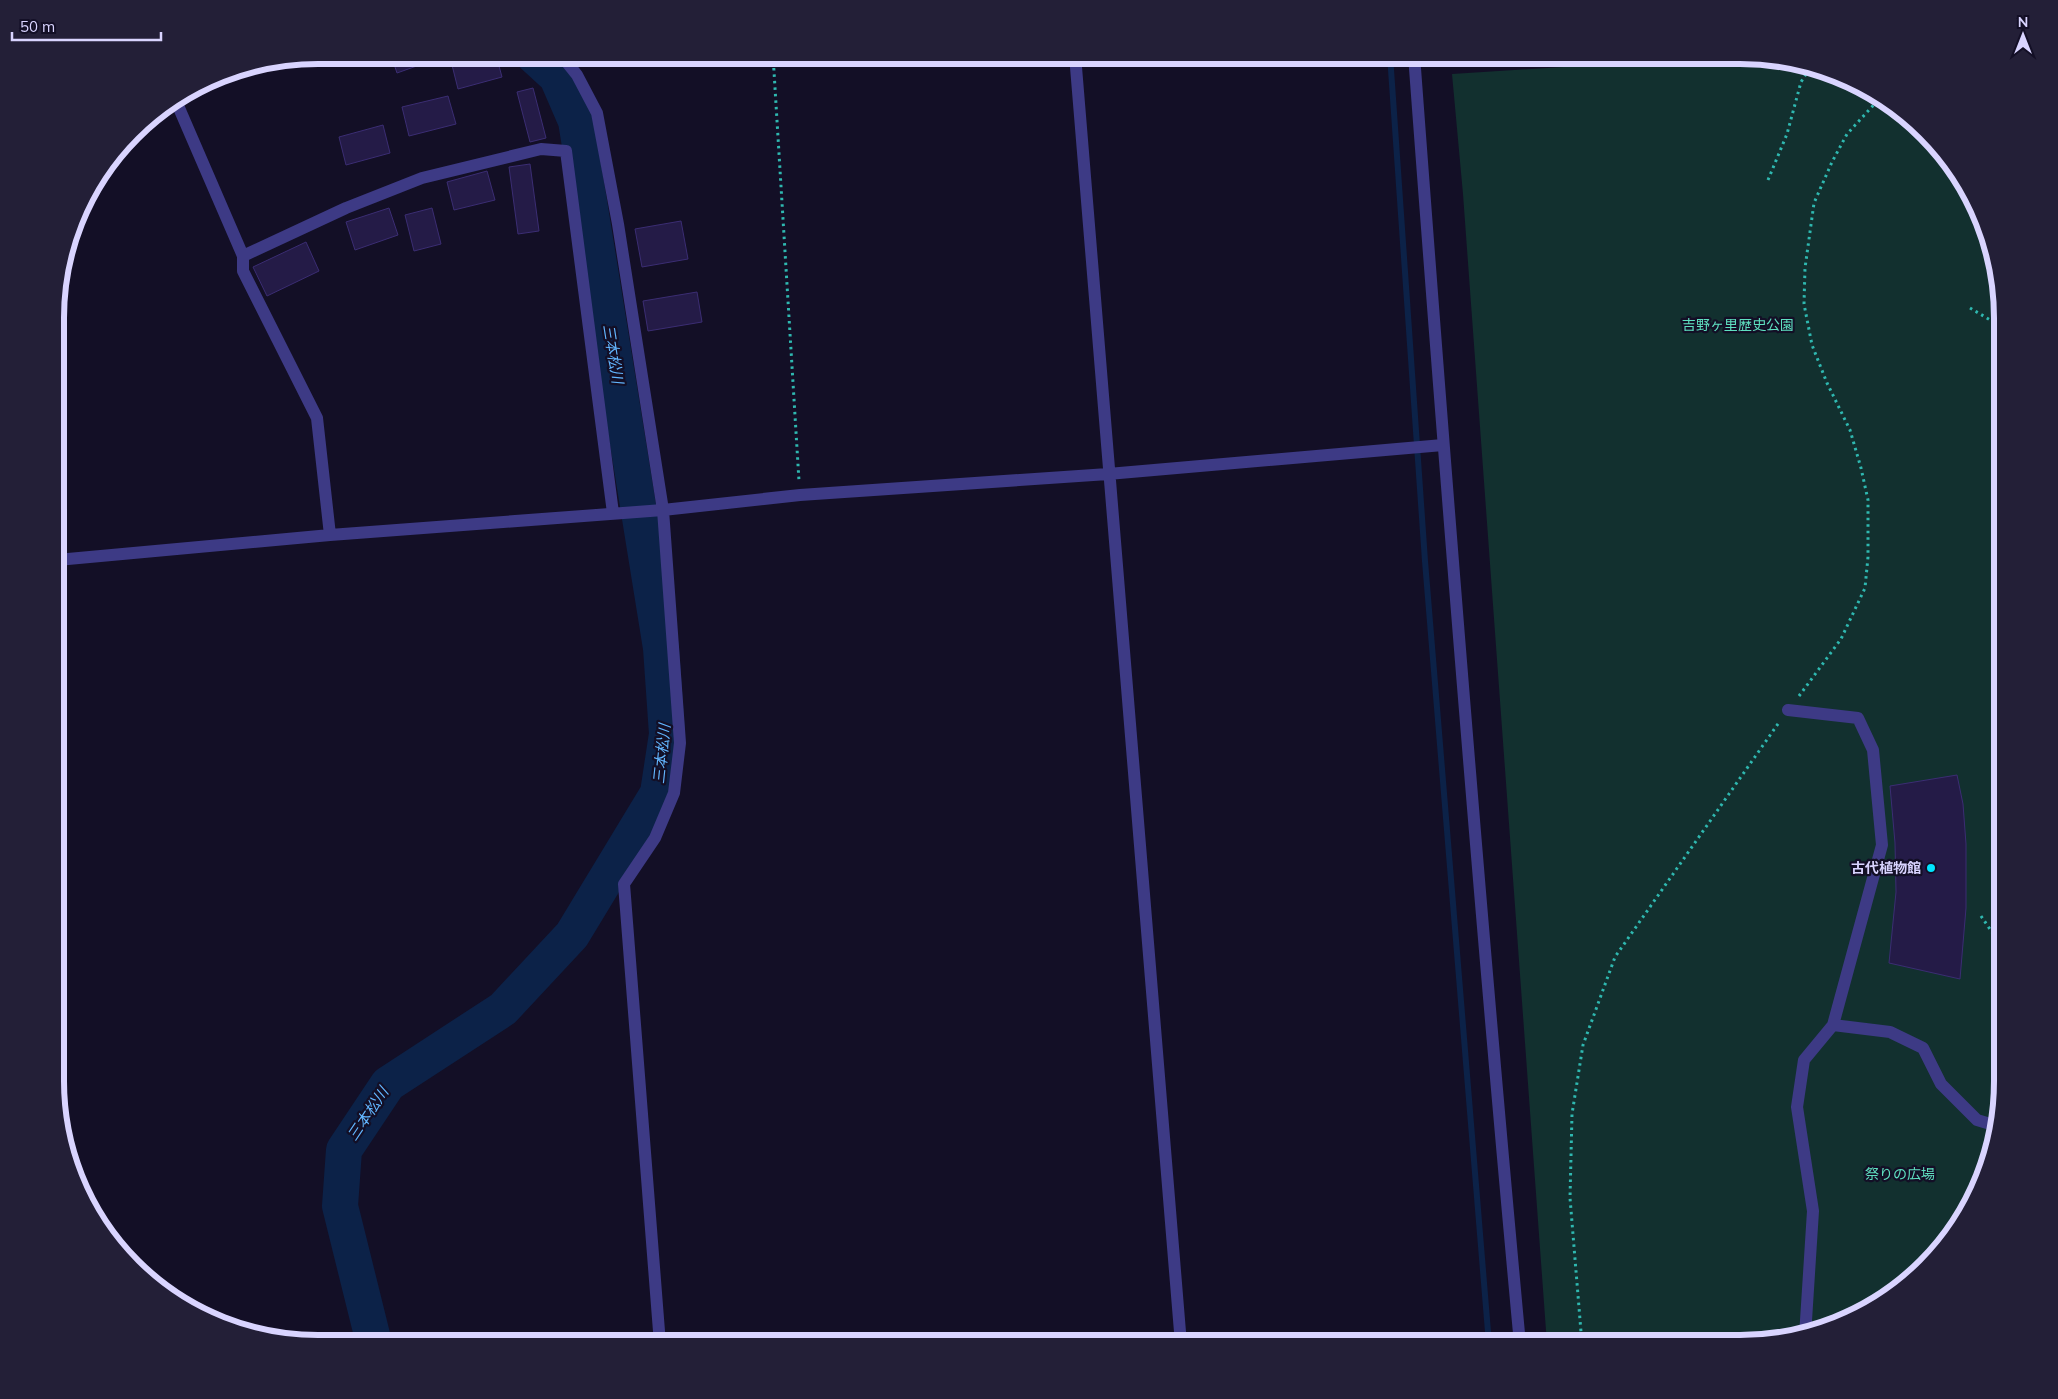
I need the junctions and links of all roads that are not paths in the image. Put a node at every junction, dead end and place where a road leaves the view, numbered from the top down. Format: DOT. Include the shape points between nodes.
graph roads {
  1 [pos="568,64"];
  2 [pos="1076,64"];
  3 [pos="1415,64"];
  4 [pos="178,106"];
  5 [pos="243,256"];
  6 [pos="1443,445"];
  7 [pos="1108,474"];
  8 [pos="663,510"];
  9 [pos="613,513"];
  10 [pos="330,535"];
  11 [pos="64,559"];
  12 [pos="1788,710"];
  13 [pos="1833,1025"];
  14 [pos="1990,1124"];
  15 [pos="1806,1327"];
  16 [pos="659,1335"];
  17 [pos="1180,1335"];
  18 [pos="1519,1335"];
  1 -- 8 [label="street" via="597,113 618,224"];
  2 -- 7 [label="street"];
  3 -- 6 [label="street"];
  4 -- 5 [label="street"];
  5 -- 9 [label="street" via="346,208 422,178 541,149 566,151"];
  5 -- 10 [label="street" via="243,271 317,418"];
  6 -- 7 [label="street"];
  6 -- 18 [label="street"];
  7 -- 8 [label="street" via="800,496"];
  7 -- 17 [label="street"];
  8 -- 9 [label="street"];
  8 -- 16 [label="street" via="680,743 674,793 655,838 624,884"];
  9 -- 10 [label="street"];
  10 -- 11 [label="street"];
  12 -- 13 [label="street" via="1858,718 1873,750 1882,845"];
  13 -- 14 [label="street" via="1890,1032 1923,1048 1941,1084 1977,1120"];
  13 -- 15 [label="street" via="1804,1060 1797,1107 1813,1211"];
}
